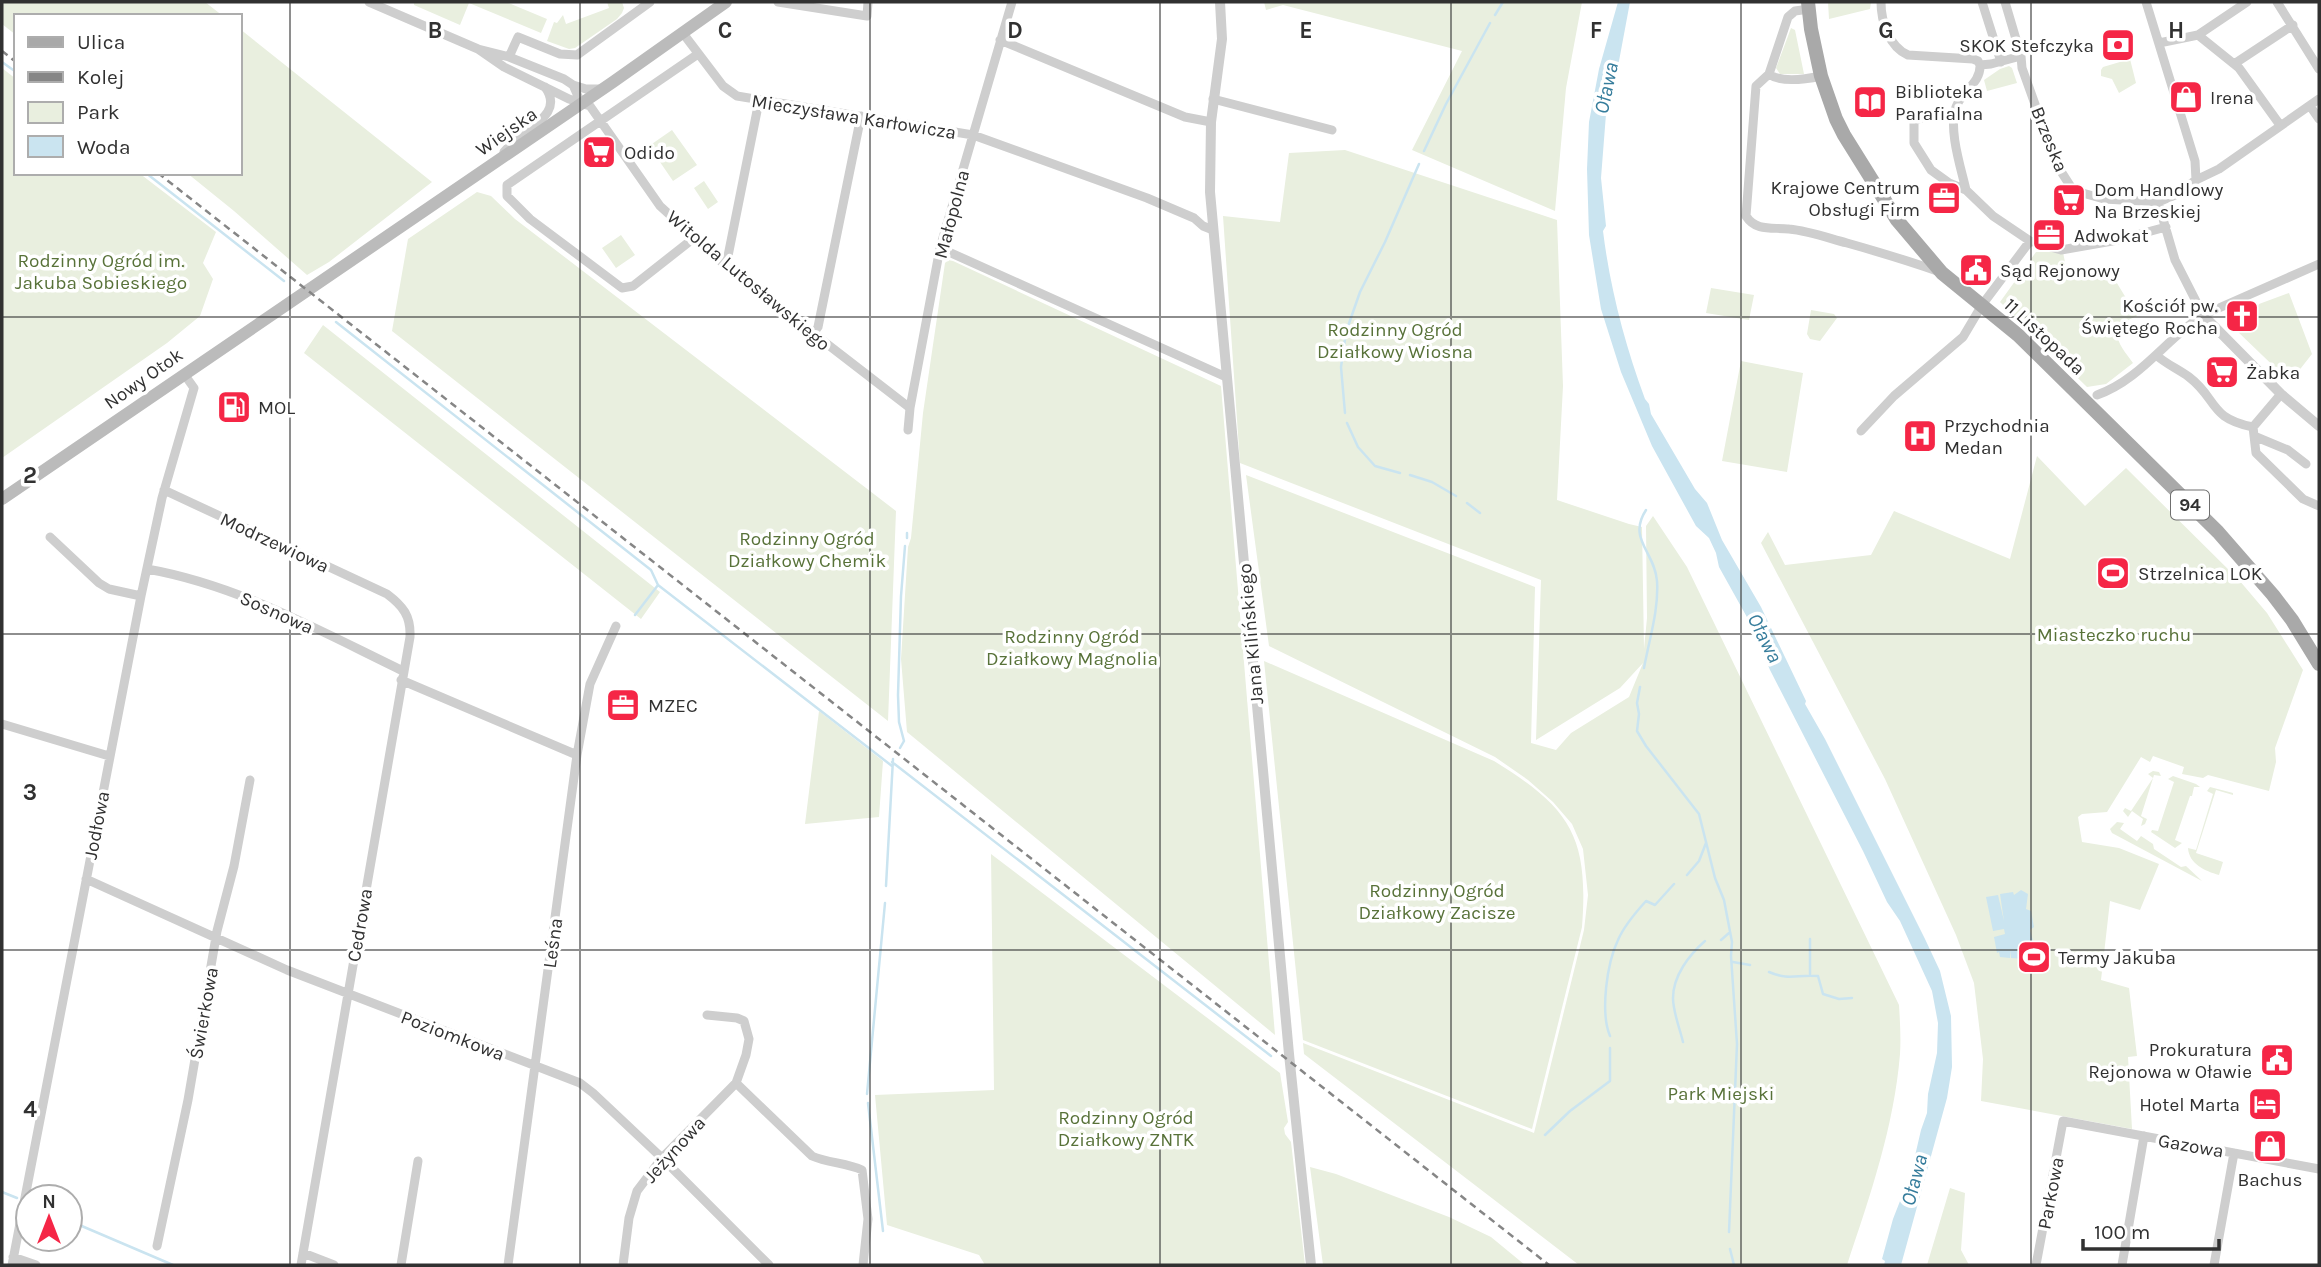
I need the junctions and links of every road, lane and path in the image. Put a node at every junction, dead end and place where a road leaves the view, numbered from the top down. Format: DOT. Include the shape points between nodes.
graph roads {
  1 [pos="369,2"];
  2 [pos="726,2"];
  3 [pos="778,2"];
  4 [pos="868,2"];
  5 [pos="1012,2"];
  6 [pos="1220,2"];
  7 [pos="1881,2"];
  8 [pos="1982,2"];
  9 [pos="2005,2"];
  10 [pos="2146,2"];
  11 [pos="2248,2"];
  12 [pos="2277,2"];
  13 [pos="643,4"];
  14 [pos="1808,5"];
  15 [pos="2292,25"];
  16 [pos="682,32"];
  17 [pos="2198,34"];
  18 [pos="1000,40"];
  19 [pos="2159,43"];
  20 [pos="478,48"];
  21 [pos="698,54"];
  22 [pos="2021,56"];
  23 [pos="509,57"];
  24 [pos="2001,62"];
  25 [pos="2234,64"];
  26 [pos="1980,65"];
  27 [pos="2319,69"];
  28 [pos="1769,74"];
  29 [pos="1821,76"];
  30 [pos="573,85"];
  31 [pos="544,86"];
  32 [pos="602,89"];
  33 [pos="1213,99"];
  34 [pos="2319,99"];
  35 [pos="759,100"];
  36 [pos="581,103"];
  37 [pos="2310,106"];
  38 [pos="861,116"];
  39 [pos="1954,116"];
  40 [pos="2319,119"];
  41 [pos="602,121"];
  42 [pos="1210,122"];
  43 [pos="2280,125"];
  44 [pos="1332,130"];
  45 [pos="973,135"];
  46 [pos="494,161"];
  47 [pos="2196,180"];
  48 [pos="1966,190"];
  49 [pos="2158,202"];
  50 [pos="1212,216"];
  51 [pos="1194,218"];
  52 [pos="2166,229"];
  53 [pos="1213,230"];
  54 [pos="694,238"];
  55 [pos="2030,241"];
  56 [pos="940,248"];
  57 [pos="2319,264"];
  58 [pos="726,266"];
  59 [pos="1942,273"];
  60 [pos="306,290"];
  61 [pos="1982,305"];
  62 [pos="2203,315"];
  63 [pos="813,334"];
  64 [pos="2156,355"];
  65 [pos="184,373"];
  66 [pos="1226,377"];
  67 [pos="2281,394"];
  68 [pos="2097,395"];
  69 [pos="910,408"];
  70 [pos="2319,426"];
  71 [pos="908,430"];
  72 [pos="1861,430"];
  73 [pos="2254,431"];
  74 [pos="2306,464"];
  75 [pos="164,490"];
  76 [pos="2,499"];
  77 [pos="2319,506"];
  78 [pos="50,537"];
  79 [pos="147,569"];
  80 [pos="387,594"];
  81 [pos="141,597"];
  82 [pos="616,626"];
  83 [pos="2319,664"];
  84 [pos="402,675"];
  85 [pos="2,724"];
  86 [pos="577,755"];
  87 [pos="110,756"];
  88 [pos="250,780"];
  89 [pos="86,879"];
  90 [pos="217,939"];
  91 [pos="347,994"];
  92 [pos="707,1014"];
  93 [pos="535,1067"];
  94 [pos="736,1083"];
  95 [pos="2063,1121"];
  96 [pos="2144,1136"];
  97 [pos="2234,1153"];
  98 [pos="662,1158"];
  99 [pos="418,1161"];
  100 [pos="2319,1170"];
  101 [pos="158,1246"];
  102 [pos="303,1253"];
  103 [pos="12,1261"];
  104 [pos="763,1263"];
  105 [pos="36,1265"];
  106 [pos="301,1265"];
  107 [pos="334,1265"];
  108 [pos="401,1265"];
  109 [pos="508,1265"];
  110 [pos="623,1265"];
  111 [pos="863,1265"];
  112 [pos="1311,1265"];
  113 [pos="2036,1265"];
  114 [pos="2122,1265"];
  115 [pos="2214,1265"];
  1 -- 20 [label="street"];
  2 -- 16 [label="main road, Wiejska"];
  3 -- 4 [label="street" via="867,16"];
  5 -- 18 [label="street, Małopolna"];
  6 -- 33 [label="street, Jana Kilińskiego" via="1222,39"];
  7 -- 26 [label="street" via="1886,26 1900,52 1973,59"];
  8 -- 24 [label="street"];
  9 -- 22 [label="street, Brzeska"];
  10 -- 19 [label="street"];
  11 -- 17 [label="street"];
  12 -- 15 [label="street"];
  13 -- 23 [label="street" via="577,55 560,54 518,37"];
  14 -- 28 [label="street" via="1788,17"];
  14 -- 29 [label="main road, 11 Listopada / 94"];
  15 -- 25 [label="street"];
  15 -- 27 [label="street"];
  16 -- 21 [label="street, Mieczysława Karłowicza"];
  16 -- 32 [label="main road, Wiejska"];
  17 -- 19 [label="street"];
  17 -- 25 [label="street"];
  18 -- 42 [label="street" via="1185,117"];
  18 -- 45 [label="street, Małopolna"];
  19 -- 47 [label="street" via="2195,161"];
  20 -- 23 [label="street"];
  20 -- 31 [label="street"];
  21 -- 35 [label="street, Mieczysława Karłowicza" via="726,90"];
  21 -- 41 [label="street"];
  22 -- 24 [label="street"];
  22 -- 49 [label="street, Brzeska" via="2055,160 2071,187 2104,199"];
  23 -- 30 [label="street"];
  24 -- 26 [label="street"];
  25 -- 43 [label="street"];
  26 -- 39 [label="street" via="1979,76"];
  28 -- 29 [label="street" via="1778,79"];
  28 -- 59 [label="street" via="1754,92 1748,220 1762,228 1820,235"];
  29 -- 59 [label="main road, 11 Listopada / 94" via="1844,135 1897,220"];
  30 -- 32 [label="street"];
  30 -- 36 [label="street"];
  31 -- 36 [label="street"];
  31 -- 46 [label="street" via="551,97 546,116"];
  32 -- 36 [label="main road, Wiejska"];
  33 -- 42 [label="street, Jana Kilińskiego"];
  33 -- 44 [label="street"];
  34 -- 37 [label="street, Brzeska"];
  35 -- 38 [label="street, Mieczysława Karłowicza"];
  35 -- 58 [label="street"];
  36 -- 41 [label="street, Witolda Lutosławskiego" via="590,106"];
  36 -- 46 [label="main road, Wiejska"];
  37 -- 40 [label="street"];
  37 -- 43 [label="street, Brzeska"];
  38 -- 45 [label="street, Mieczysława Karłowicza"];
  38 -- 63 [label="street" via="821,315"];
  39 -- 48 [label="street"];
  39 -- 48 [label="street" via="1914,121 1914,143 1931,170"];
  41 -- 54 [label="street, Witolda Lutosławskiego" via="660,206"];
  41 -- 54 [label="street" via="507,185 507,196 530,219 622,288 633,286"];
  42 -- 50 [label="street, Jana Kilińskiego"];
  43 -- 47 [label="street, Brzeska"];
  45 -- 51 [label="street, Mieczysława Karłowicza"];
  45 -- 56 [label="street, Małopolna"];
  46 -- 60 [label="main road, Wiejska"];
  47 -- 49 [label="street, Brzeska"];
  48 -- 55 [label="street" via="1993,216"];
  49 -- 52 [label="street"];
  50 -- 51 [label="street"];
  50 -- 53 [label="street, Jana Kilińskiego"];
  51 -- 53 [label="street, Mieczysława Karłowicza"];
  52 -- 55 [label="street" via="2061,250"];
  52 -- 62 [label="street" via="2175,260"];
  53 -- 66 [label="street, Jana Kilińskiego"];
  54 -- 58 [label="street, Witolda Lutosławskiego"];
  55 -- 61 [label="street"];
  56 -- 66 [label="street"];
  56 -- 69 [label="street, Małopolna"];
  57 -- 62 [label="street, 11 Listopada"];
  58 -- 63 [label="street, Witolda Lutosławskiego"];
  59 -- 61 [label="main road, 11 Listopada / 94"];
  60 -- 65 [label="main road, Nowy Otok"];
  61 -- 72 [label="street" via="1963,337"];
  61 -- 83 [label="main road, 11 Listopada / 94" via="2228,543 2292,620"];
  62 -- 64 [label="street, 11 Listopada"];
  62 -- 67 [label="street"];
  63 -- 69 [label="street, Witolda Lutosławskiego"];
  64 -- 68 [label="street, 11 Listopada" via="2132,376"];
  64 -- 73 [label="street" via="2188,377 2219,414"];
  65 -- 75 [label="street, Jodłowa" via="194,387"];
  65 -- 76 [label="main road, Nowy Otok"];
  66 -- 112 [label="street, Jana Kilińskiego"];
  67 -- 70 [label="street"];
  67 -- 73 [label="street"];
  69 -- 71 [label="street, Małopolna"];
  73 -- 74 [label="street"];
  73 -- 77 [label="street" via="2256,453 2303,499"];
  75 -- 79 [label="street, Jodłowa"];
  75 -- 80 [label="street, Modrzewiowa"];
  78 -- 81 [label="street" via="99,583"];
  79 -- 81 [label="street, Jodłowa"];
  79 -- 84 [label="street, Sosnowa" via="215,585 294,619"];
  80 -- 84 [label="street, Cedrowa" via="408,616 410,638"];
  81 -- 87 [label="street, Jodłowa"];
  82 -- 86 [label="street, Leśna" via="590,684"];
  84 -- 86 [label="street, Sosnowa"];
  84 -- 91 [label="street, Cedrowa"];
  85 -- 87 [label="street"];
  86 -- 93 [label="street, Leśna"];
  87 -- 89 [label="street, Jodłowa"];
  88 -- 90 [label="street, Świerkowa"];
  89 -- 90 [label="street, Poziomkowa"];
  89 -- 103 [label="street, Jodłowa"];
  90 -- 91 [label="street, Poziomkowa"];
  90 -- 101 [label="street, Świerkowa"];
  91 -- 93 [label="street, Poziomkowa"];
  91 -- 102 [label="street, Cedrowa"];
  92 -- 94 [label="street, Jeżynowa" via="744,1021 749,1039"];
  93 -- 98 [label="street, Poziomkowa" via="580,1083"];
  93 -- 109 [label="street, Leśna"];
  94 -- 98 [label="street, Jeżynowa"];
  94 -- 111 [label="street" via="811,1156 862,1170 868,1219"];
  95 -- 96 [label="street, Gazowa"];
  95 -- 113 [label="street, Parkowa"];
  96 -- 97 [label="street, Gazowa"];
  96 -- 114 [label="street"];
  97 -- 100 [label="street, Gazowa"];
  97 -- 115 [label="street"];
  98 -- 104 [label="street, Poziomkowa"];
  98 -- 110 [label="street, Jeżynowa" via="637,1191"];
  99 -- 108 [label="street"];
  102 -- 106 [label="street, Cedrowa"];
  102 -- 107 [label="street"];
  103 -- 105 [label="street"];
}
